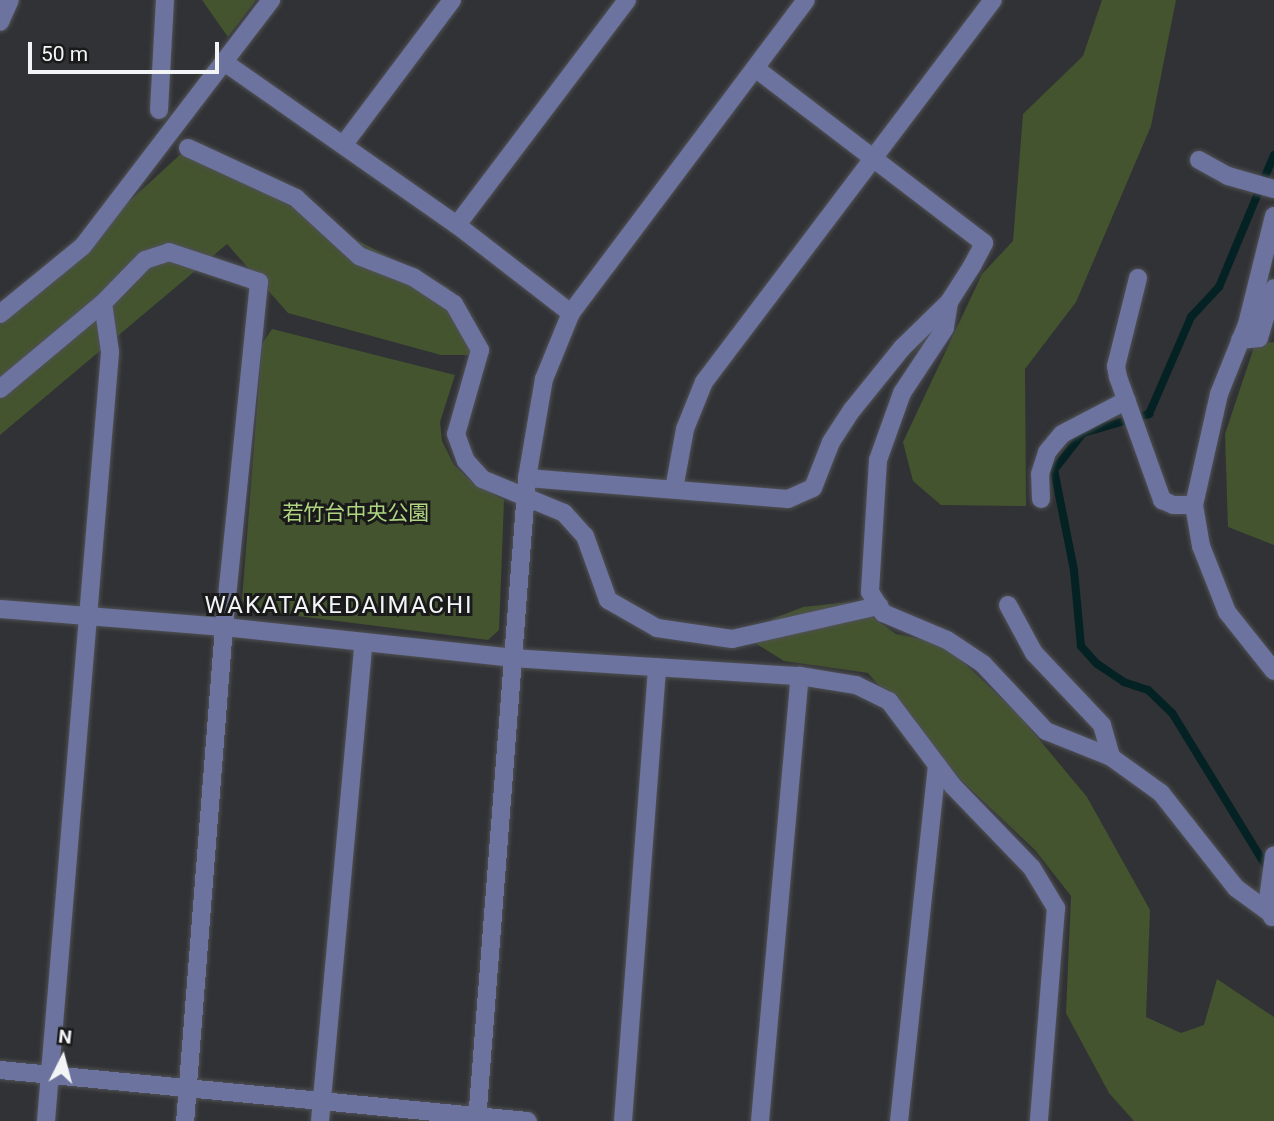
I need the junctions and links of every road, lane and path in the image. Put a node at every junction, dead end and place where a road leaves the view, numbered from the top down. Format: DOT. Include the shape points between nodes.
graph roads {
  1 [pos="10,0"];
  2 [pos="165,0"];
  3 [pos="271,0"];
  4 [pos="452,0"];
  5 [pos="627,0"];
  6 [pos="806,0"];
  7 [pos="993,0"];
  8 [pos="0,23"];
  9 [pos="224,62"];
  10 [pos="754,68"];
  11 [pos="159,110"];
  12 [pos="344,144"];
  13 [pos="188,148"];
  14 [pos="875,159"];
  15 [pos="1199,160"];
  16 [pos="1274,189"];
  17 [pos="1274,216"];
  18 [pos="457,225"];
  19 [pos="1138,278"];
  20 [pos="1274,288"];
  21 [pos="949,302"];
  22 [pos="103,303"];
  23 [pos="571,313"];
  24 [pos="0,314"];
  25 [pos="1240,340"];
  26 [pos="0,389"];
  27 [pos="1129,404"];
  28 [pos="527,478"];
  29 [pos="674,489"];
  30 [pos="525,498"];
  31 [pos="1041,499"];
  32 [pos="1194,506"];
  33 [pos="1008,605"];
  34 [pos="879,606"];
  35 [pos="0,609"];
  36 [pos="90,617"];
  37 [pos="224,627"];
  38 [pos="364,642"];
  39 [pos="512,658"];
  40 [pos="657,667"];
  41 [pos="1274,671"];
  42 [pos="800,676"];
  43 [pos="1111,757"];
  44 [pos="937,765"];
  45 [pos="1274,855"];
  46 [pos="1271,911"];
  47 [pos="0,1070"];
  48 [pos="51,1072"];
  49 [pos="188,1088"];
  50 [pos="322,1101"];
  51 [pos="477,1119"];
  52 [pos="46,1121"];
  53 [pos="185,1121"];
  54 [pos="320,1121"];
  55 [pos="528,1121"];
  56 [pos="623,1121"];
  57 [pos="760,1121"];
  58 [pos="899,1121"];
  59 [pos="1039,1121"];
  1 -- 8 [label="street"];
  2 -- 11 [label="street"];
  3 -- 9 [label="street"];
  4 -- 12 [label="street"];
  5 -- 18 [label="street"];
  6 -- 10 [label="street"];
  7 -- 14 [label="street"];
  9 -- 12 [label="street"];
  9 -- 24 [label="street" via="83,246"];
  10 -- 14 [label="street"];
  10 -- 23 [label="street"];
  12 -- 18 [label="street"];
  13 -- 30 [label="street" via="296,198 359,256 413,276 454,304 480,350 456,434 466,461 482,479"];
  14 -- 21 [label="street" via="984,243"];
  14 -- 29 [label="street" via="704,382 685,429"];
  15 -- 16 [label="street" via="1228,176"];
  17 -- 25 [label="street"];
  18 -- 23 [label="street"];
  19 -- 27 [label="street" via="1116,366"];
  20 -- 25 [label="street" via="1259,338"];
  21 -- 29 [label="street" via="902,348 852,410 831,442 813,488 788,499"];
  21 -- 34 [label="street" via="945,328 902,393 878,460 869,563 870,592"];
  22 -- 26 [label="street"];
  22 -- 36 [label="street" via="110,352"];
  22 -- 37 [label="street" via="145,260 169,252 259,282"];
  23 -- 28 [label="street" via="544,379"];
  25 -- 32 [label="street" via="1219,394"];
  27 -- 31 [label="street" via="1062,434 1047,452 1040,474"];
  27 -- 32 [label="street" via="1162,500"];
  28 -- 29 [label="street"];
  28 -- 30 [label="street"];
  30 -- 34 [label="street" via="564,513 584,536 608,600 657,628 732,639"];
  30 -- 39 [label="street"];
  32 -- 41 [label="street" via="1201,546 1227,612"];
  33 -- 43 [label="street" via="1034,653 1102,725"];
  34 -- 43 [label="street" via="983,664 1046,731"];
  35 -- 36 [label="street"];
  36 -- 37 [label="street"];
  36 -- 48 [label="street"];
  37 -- 38 [label="street"];
  37 -- 49 [label="street"];
  38 -- 39 [label="street"];
  38 -- 50 [label="street"];
  39 -- 40 [label="street"];
  39 -- 51 [label="street"];
  40 -- 42 [label="street"];
  40 -- 56 [label="street"];
  42 -- 44 [label="street" via="856,685 889,701"];
  42 -- 57 [label="street"];
  43 -- 46 [label="street" via="1161,793 1236,888"];
  44 -- 58 [label="street"];
  44 -- 59 [label="street" via="1032,868 1056,908"];
  45 -- 46 [label="street"];
  47 -- 48 [label="street"];
  48 -- 49 [label="street"];
  48 -- 52 [label="street"];
  49 -- 50 [label="street"];
  49 -- 53 [label="street"];
  50 -- 51 [label="street"];
  50 -- 54 [label="street"];
  51 -- 55 [label="street"];
}
